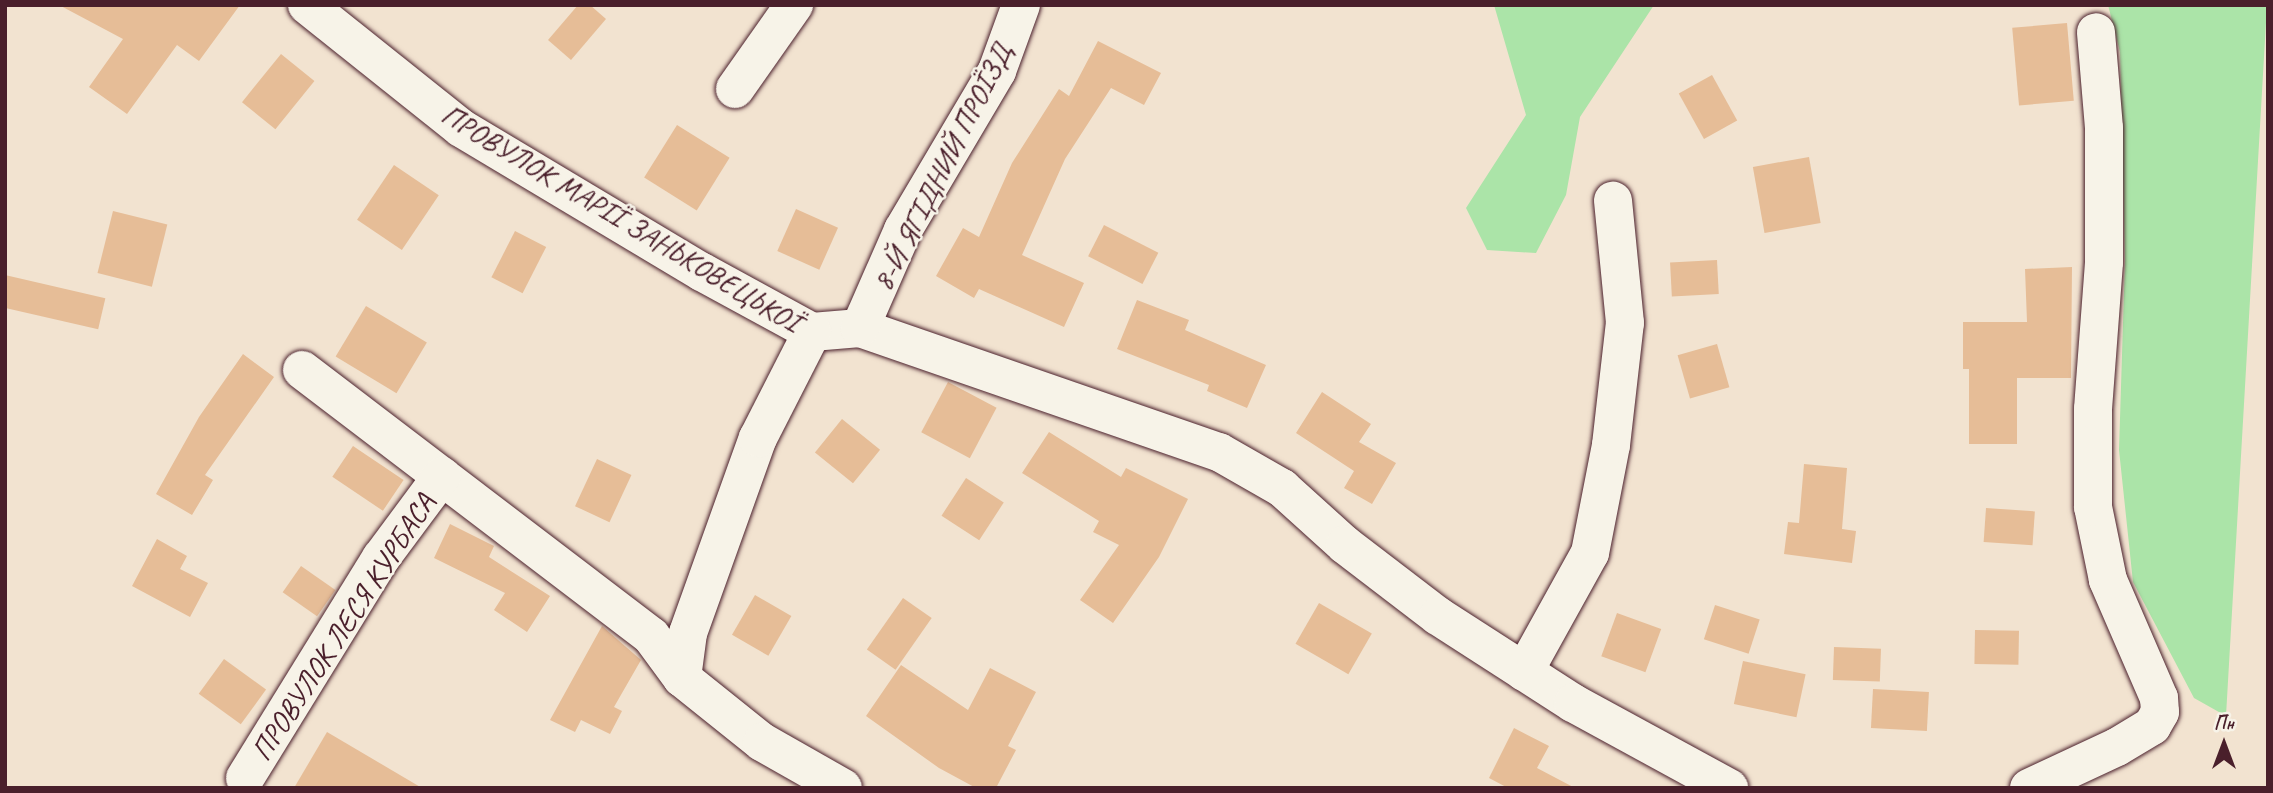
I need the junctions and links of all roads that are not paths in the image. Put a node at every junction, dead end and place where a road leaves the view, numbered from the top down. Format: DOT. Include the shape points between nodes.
graph roads {
  1 [pos="307,5"];
  2 [pos="794,5"];
  3 [pos="1021,5"];
  4 [pos="2096,32"];
  5 [pos="735,89"];
  6 [pos="1613,201"];
  7 [pos="860,328"];
  8 [pos="812,332"];
  9 [pos="302,370"];
  10 [pos="442,476"];
  11 [pos="1524,672"];
  12 [pos="682,678"];
  13 [pos="245,778"];
  14 [pos="843,788"];
  15 [pos="1728,788"];
  16 [pos="2029,788"];
  1 -- 8 [label="street, ПРОВУЛОК МАРІЇ ЗАНЬКОВЕЦЬКОЇ" via="461,128"];
  2 -- 5 [label="street"];
  3 -- 7 [label="street, 8-Й ЯГІДНИЙ ПРОЇЗД" via="998,71 903,230"];
  4 -- 16 [label="street" via="2104,128 2104,262 2093,409 2093,507 2108,580 2160,698 2160,712 2152,726"];
  6 -- 11 [label="street" via="1625,323 1611,445 1590,553"];
  7 -- 8 [label="street, ПРОВУЛОК МАРІЇ ЗАНЬКОВЕЦЬКОЇ"];
  7 -- 11 [label="street, ПРОВУЛОК МАРІЇ ЗАНЬКОВЕЦЬКОЇ" via="1219,452 1282,488 1356,553"];
  8 -- 12 [label="street" via="758,438 688,632"];
  9 -- 10 [label="street"];
  10 -- 12 [label="street" via="650,636"];
  10 -- 13 [label="street, ПРОВУЛОК ЛЕСЯ КУРБАСА" via="381,558"];
  11 -- 15 [label="street, ПРОВУЛОК МАРІЇ ЗАНЬКОВЕЦЬКОЇ"];
  12 -- 14 [label="street" via="762,742"];
}
